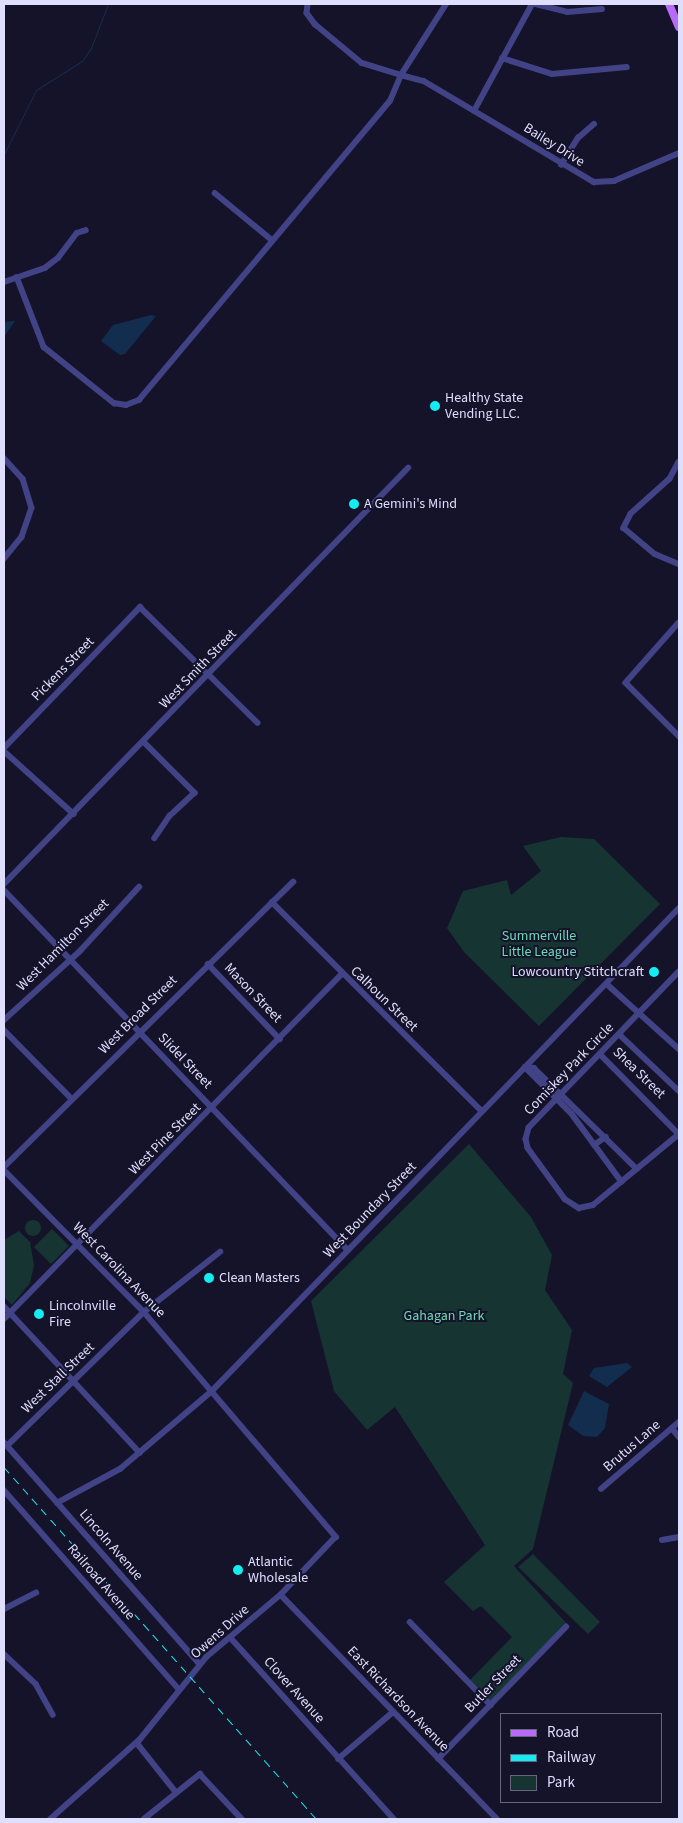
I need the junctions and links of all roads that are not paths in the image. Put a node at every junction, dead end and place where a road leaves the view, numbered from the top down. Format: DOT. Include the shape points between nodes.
graph roads {
  1 [pos="308,4"];
  2 [pos="446,4"];
  3 [pos="534,4"];
  4 [pos="669,4"];
  5 [pos="602,9"];
  6 [pos="679,27"];
  7 [pos="502,58"];
  8 [pos="627,67"];
  9 [pos="401,75"];
  10 [pos="474,111"];
  11 [pos="594,124"];
  12 [pos="679,153"];
  13 [pos="561,165"];
  14 [pos="216,193"];
  15 [pos="86,230"];
  16 [pos="272,240"];
  17 [pos="17,277"];
  18 [pos="4,282"];
  19 [pos="4,458"];
  20 [pos="679,462"];
  21 [pos="408,468"];
  22 [pos="4,559"];
  23 [pos="679,564"];
  24 [pos="679,623"];
  25 [pos="210,674"];
  26 [pos="258,723"];
  27 [pos="679,736"];
  28 [pos="144,742"];
  29 [pos="4,750"];
  30 [pos="74,814"];
  31 [pos="155,838"];
  32 [pos="293,882"];
  33 [pos="4,884"];
  34 [pos="139,887"];
  35 [pos="4,890"];
  36 [pos="272,902"];
  37 [pos="679,908"];
  38 [pos="70,959"];
  39 [pos="208,964"];
  40 [pos="679,972"];
  41 [pos="341,975"];
  42 [pos="607,984"];
  43 [pos="639,1013"];
  44 [pos="4,1020"];
  45 [pos="4,1030"];
  46 [pos="139,1030"];
  47 [pos="619,1034"];
  48 [pos="280,1038"];
  49 [pos="679,1049"];
  50 [pos="600,1054"];
  51 [pos="525,1067"];
  52 [pos="679,1091"];
  53 [pos="562,1094"];
  54 [pos="72,1099"];
  55 [pos="557,1100"];
  56 [pos="213,1108"];
  57 [pos="482,1111"];
  58 [pos="679,1134"];
  59 [pos="606,1137"];
  60 [pos="594,1145"];
  61 [pos="4,1169"];
  62 [pos="637,1169"];
  63 [pos="622,1182"];
  64 [pos="77,1245"];
  65 [pos="348,1250"];
  66 [pos="220,1252"];
  67 [pos="4,1306"];
  68 [pos="10,1312"];
  69 [pos="144,1312"];
  70 [pos="4,1318"];
  71 [pos="76,1378"];
  72 [pos="212,1391"];
  73 [pos="679,1422"];
  74 [pos="672,1428"];
  75 [pos="679,1437"];
  76 [pos="5,1444"];
  77 [pos="140,1453"];
  78 [pos="601,1489"];
  79 [pos="4,1490"];
  80 [pos="58,1503"];
  81 [pos="679,1537"];
  82 [pos="662,1540"];
  83 [pos="36,1593"];
  84 [pos="281,1595"];
  85 [pos="4,1609"];
  86 [pos="410,1622"];
  87 [pos="566,1627"];
  88 [pos="231,1638"];
  89 [pos="189,1652"];
  90 [pos="4,1654"];
  91 [pos="207,1657"];
  92 [pos="200,1664"];
  93 [pos="180,1690"];
  94 [pos="491,1705"];
  95 [pos="393,1712"];
  96 [pos="53,1715"];
  97 [pos="137,1743"];
  98 [pos="338,1758"];
  99 [pos="438,1759"];
  100 [pos="176,1792"];
  101 [pos="51,1819"];
  102 [pos="144,1819"];
  103 [pos="242,1819"];
  104 [pos="394,1819"];
  105 [pos="497,1819"];
  1 -- 9 [label="street, Bailey Drive" via="307,13 315,24 362,63"];
  2 -- 9 [label="street"];
  3 -- 5 [label="street" via="567,12"];
  3 -- 7 [label="street"];
  4 -- 6 [label="main road"];
  7 -- 8 [label="street" via="552,74"];
  7 -- 10 [label="street"];
  9 -- 10 [label="street, Bailey Drive" via="424,81"];
  9 -- 16 [label="street" via="390,101"];
  10 -- 13 [label="street, Bailey Drive"];
  11 -- 13 [label="street" via="578,138"];
  12 -- 13 [label="street, Bailey Drive" via="605,183 585,179"];
  14 -- 16 [label="street"];
  15 -- 17 [label="street" via="77,233 58,258"];
  16 -- 17 [label="street" via="139,400 126,405 114,403 44,348"];
  17 -- 18 [label="street"];
  19 -- 22 [label="street" via="23,479 32,508 22,537"];
  20 -- 23 [label="street" via="670,479 631,514 625,532 664,559"];
  21 -- 25 [label="street, West Smith Street"];
  24 -- 27 [label="street" via="626,683"];
  25 -- 26 [label="street"];
  25 -- 28 [label="street, West Smith Street"];
  25 -- 29 [label="street, Pickens Street" via="140,607"];
  28 -- 30 [label="street, West Smith Street"];
  28 -- 31 [label="street" via="195,793 170,816"];
  29 -- 30 [label="street"];
  30 -- 33 [label="street, West Smith Street"];
  32 -- 36 [label="street, West Broad Street"];
  34 -- 38 [label="street, West Hamilton Street"];
  35 -- 38 [label="street, Slidel Street"];
  36 -- 39 [label="street, West Broad Street"];
  36 -- 41 [label="street, Calhoun Street"];
  37 -- 42 [label="street, West Boundary Street"];
  38 -- 44 [label="street, West Hamilton Street"];
  38 -- 46 [label="street, Slidel Street"];
  39 -- 46 [label="street, West Broad Street"];
  39 -- 48 [label="street, Mason Street"];
  40 -- 43 [label="street, Comiskey Park Circle"];
  41 -- 48 [label="street, West Pine Street"];
  41 -- 57 [label="street, Calhoun Street"];
  42 -- 43 [label="street"];
  42 -- 51 [label="street, West Boundary Street"];
  43 -- 47 [label="street, Comiskey Park Circle"];
  43 -- 49 [label="street"];
  45 -- 54 [label="street"];
  46 -- 54 [label="street, West Broad Street"];
  46 -- 56 [label="street, Slidel Street"];
  47 -- 50 [label="street, Comiskey Park Circle"];
  47 -- 52 [label="street"];
  48 -- 56 [label="street, West Pine Street"];
  50 -- 53 [label="street, Comiskey Park Circle"];
  50 -- 58 [label="street, Shea Street"];
  51 -- 53 [label="street" via="534,1068"];
  51 -- 55 [label="street"];
  51 -- 57 [label="street, West Boundary Street"];
  53 -- 55 [label="street, Comiskey Park Circle"];
  53 -- 59 [label="street"];
  54 -- 61 [label="street, West Broad Street"];
  55 -- 60 [label="street"];
  55 -- 63 [label="street, Comiskey Park Circle" via="529,1128 526,1139 528,1148 565,1199 574,1206 588,1207"];
  56 -- 64 [label="street, West Pine Street"];
  56 -- 65 [label="street, Slidel Street"];
  57 -- 65 [label="street, West Boundary Street"];
  58 -- 62 [label="street, Comiskey Park Circle"];
  59 -- 60 [label="street"];
  59 -- 62 [label="street"];
  60 -- 63 [label="street"];
  61 -- 64 [label="street, West Carolina Avenue"];
  62 -- 63 [label="street, Comiskey Park Circle"];
  64 -- 68 [label="street, West Pine Street"];
  64 -- 69 [label="street, West Carolina Avenue"];
  65 -- 72 [label="street, West Boundary Street"];
  66 -- 69 [label="street, West Stall Street"];
  67 -- 68 [label="street"];
  68 -- 70 [label="street, West Pine Street"];
  68 -- 71 [label="street"];
  69 -- 71 [label="street, West Stall Street"];
  69 -- 72 [label="street, West Carolina Avenue"];
  71 -- 76 [label="street, West Stall Street"];
  71 -- 77 [label="street"];
  72 -- 77 [label="street, West Boundary Street"];
  72 -- 84 [label="street, Owens Drive" via="334,1532 334,1543"];
  73 -- 74 [label="street, Brutus Lane"];
  74 -- 75 [label="street"];
  74 -- 78 [label="street, Brutus Lane"];
  76 -- 80 [label="street, Lincoln Avenue"];
  77 -- 80 [label="street, West Boundary Street"];
  79 -- 93 [label="street, Railroad Avenue"];
  80 -- 89 [label="street, Lincoln Avenue"];
  81 -- 82 [label="street"];
  83 -- 85 [label="street"];
  84 -- 88 [label="street, Owens Drive"];
  84 -- 95 [label="street, East Richardson Avenue"];
  86 -- 94 [label="street"];
  87 -- 94 [label="street, Butler Street"];
  88 -- 91 [label="street, Owens Drive"];
  88 -- 98 [label="street, Clover Avenue"];
  89 -- 91 [label="street"];
  89 -- 92 [label="street, Lincoln Avenue"];
  90 -- 96 [label="street" via="36,1684"];
  91 -- 92 [label="street, Owens Drive"];
  92 -- 93 [label="street, Owens Drive"];
  93 -- 97 [label="street, Owens Drive"];
  94 -- 99 [label="street, Butler Street"];
  95 -- 98 [label="street"];
  95 -- 99 [label="street, East Richardson Avenue"];
  97 -- 100 [label="street"];
  97 -- 101 [label="street, Owens Drive"];
  98 -- 104 [label="street, Clover Avenue"];
  99 -- 105 [label="street, East Richardson Avenue"];
  100 -- 102 [label="street"];
  100 -- 103 [label="street" via="194,1776 203,1776"];
}
